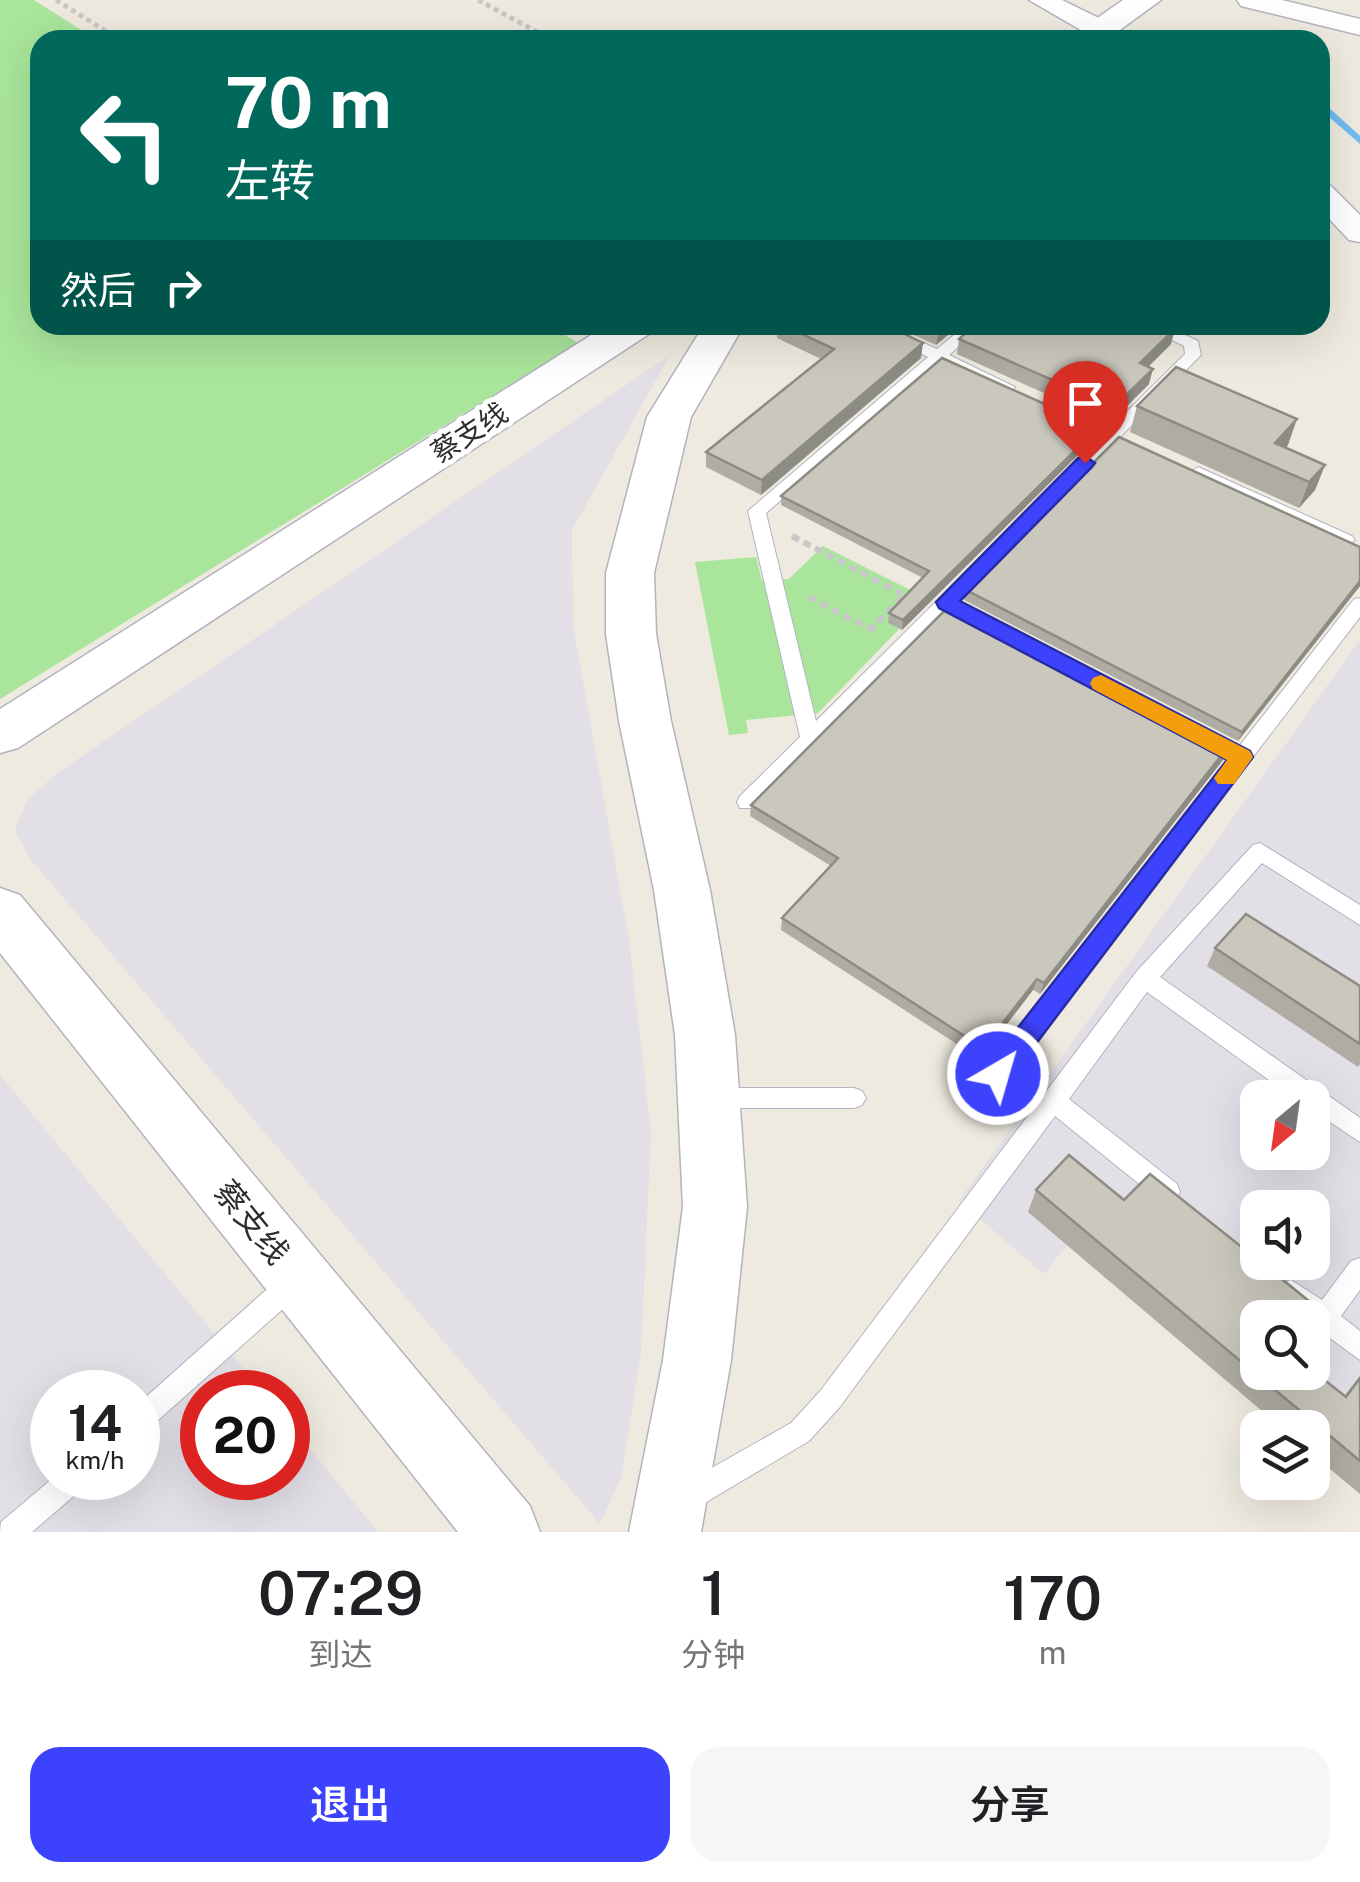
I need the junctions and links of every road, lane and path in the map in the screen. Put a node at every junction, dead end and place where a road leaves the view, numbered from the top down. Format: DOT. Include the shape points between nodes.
graph roads {
  1 [pos="56,0"];
  2 [pos="478,0"];
  3 [pos="1042,0"];
  4 [pos="1146,0"];
  5 [pos="1250,0"];
  6 [pos="1360,27"];
  7 [pos="104,30"];
  8 [pos="534,30"];
  9 [pos="1090,30"];
  10 [pos="1107,30"];
  11 [pos="1330,202"];
  12 [pos="1360,233"];
  13 [pos="619,335"];
  14 [pos="718,335"];
  15 [pos="892,335"];
  16 [pos="963,335"];
  17 [pos="1173,335"];
  18 [pos="939,356"];
  19 [pos="1026,396"];
  20 [pos="1185,467"];
  21 [pos="760,519"];
  22 [pos="1346,540"];
  23 [pos="773,578"];
  24 [pos="1360,604"];
  25 [pos="871,629"];
  26 [pos="903,646"];
  27 [pos="0,734"];
  28 [pos="810,738"];
  29 [pos="747,802"];
  30 [pos="0,911"];
  31 [pos="1360,916"];
  32 [pos="1145,978"];
  33 [pos="998,1074"];
  34 [pos="708,1098"];
  35 [pos="854,1098"];
  36 [pos="1054,1100"];
  37 [pos="1360,1131"];
  38 [pos="1189,1210"];
  39 [pos="1360,1270"];
  40 [pos="298,1279"];
  41 [pos="1279,1282"];
  42 [pos="1302,1300"];
  43 [pos="1330,1310"];
  44 [pos="1330,1323"];
  45 [pos="1360,1347"];
  46 [pos="160,1401"];
  47 [pos="48,1500"];
  48 [pos="669,1519"];
  49 [pos="11,1532"];
  50 [pos="504,1532"];
  1 -- 7 [label="path"];
  2 -- 8 [label="path"];
  3 -- 9 [label="street"];
  4 -- 10 [label="street"];
  5 -- 6 [label="street"];
  11 -- 12 [label="street"];
  13 -- 27 [label="street, 蔡支线"];
  14 -- 34 [label="street" via="669,417 630,573 632,634 705,1035"];
  15 -- 18 [label="lane"];
  16 -- 18 [label="lane"];
  17 -- 26 [label="lane" via="1192,344 1193,354 955,607"];
  18 -- 19 [label="lane"];
  18 -- 21 [label="lane" via="757,511"];
  20 -- 22 [label="lane"];
  21 -- 23 [label="lane"];
  21 -- 25 [label="path" via="904,595"];
  23 -- 25 [label="path"];
  23 -- 28 [label="lane"];
  24 -- 33 [label="lane" via="1233,752"];
  25 -- 26 [label="path"];
  26 -- 28 [label="lane"];
  28 -- 29 [label="lane"];
  30 -- 40 [label="street, 蔡支线"];
  31 -- 32 [label="lane" via="1260,851"];
  32 -- 36 [label="lane"];
  32 -- 37 [label="lane"];
  34 -- 35 [label="lane"];
  34 -- 48 [label="street" via="714,1207"];
  36 -- 38 [label="lane"];
  36 -- 48 [label="lane" via="800,1432"];
  39 -- 43 [label="lane"];
  40 -- 46 [label="lane"];
  40 -- 50 [label="street, 蔡支线"];
  41 -- 42 [label="lane"];
  44 -- 45 [label="lane"];
  47 -- 49 [label="lane"];
}
